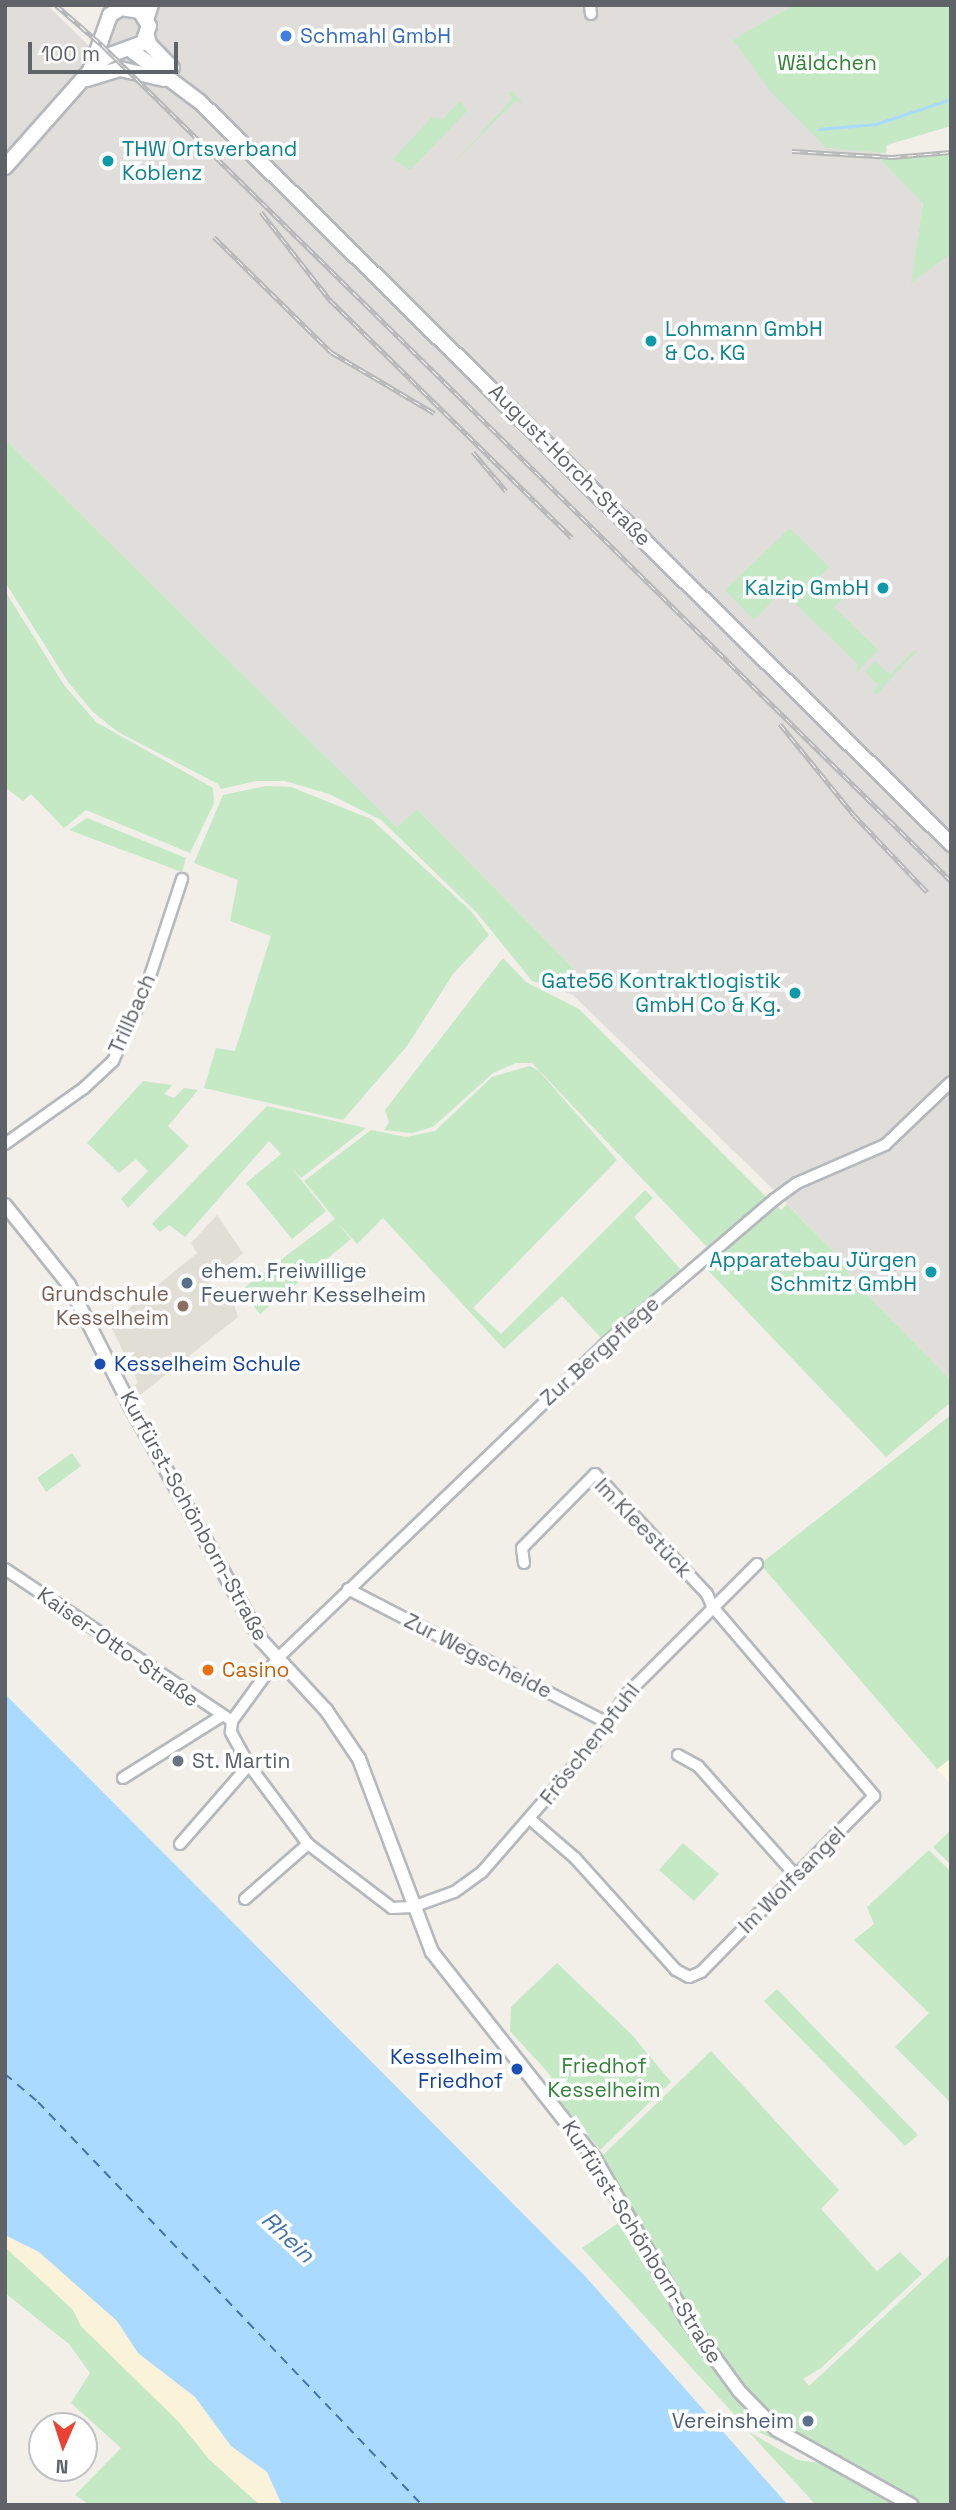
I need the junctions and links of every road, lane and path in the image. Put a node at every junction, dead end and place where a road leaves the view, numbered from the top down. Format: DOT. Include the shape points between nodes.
graph roads {
  1 [pos="152,5"];
  2 [pos="137,7"];
  3 [pos="147,20"];
  4 [pos="106,33"];
  5 [pos="147,36"];
  6 [pos="127,50"];
  7 [pos="90,71"];
  8 [pos="173,81"];
  9 [pos="79,83"];
  10 [pos="200,102"];
  11 [pos="5,167"];
  12 [pos="937,832"];
  13 [pos="951,844"];
  14 [pos="951,850"];
  15 [pos="182,879"];
  16 [pos="951,1082"];
  17 [pos="5,1144"];
  18 [pos="5,1205"];
  19 [pos="524,1563"];
  20 [pos="757,1564"];
  21 [pos="5,1569"];
  22 [pos="348,1589"];
  23 [pos="712,1606"];
  24 [pos="277,1658"];
  25 [pos="220,1717"];
  26 [pos="232,1721"];
  27 [pos="608,1723"];
  28 [pos="678,1755"];
  29 [pos="249,1765"];
  30 [pos="123,1778"];
  31 [pos="530,1819"];
  32 [pos="180,1844"];
  33 [pos="308,1844"];
  34 [pos="796,1876"];
  35 [pos="245,1899"];
  36 [pos="411,1907"];
  37 [pos="911,2505"];
  1 -- 3 [label="street"];
  2 -- 3 [label="main road"];
  2 -- 4 [label="main road" via="115,11 107,21"];
  3 -- 5 [label="main road"];
  4 -- 6 [label="main road"];
  4 -- 7 [label="main road"];
  5 -- 6 [label="main road"];
  5 -- 10 [label="main road, August-Horch-Straße"];
  6 -- 7 [label="main road"];
  6 -- 8 [label="main road, August-Horch-Straße"];
  7 -- 9 [label="main road"];
  8 -- 9 [label="main road, August-Horch-Straße" via="135,69 109,70"];
  8 -- 10 [label="main road, August-Horch-Straße"];
  9 -- 11 [label="main road"];
  10 -- 12 [label="main road, August-Horch-Straße"];
  12 -- 13 [label="main road, August-Horch-Straße"];
  12 -- 14 [label="main road, August-Horch-Straße"];
  15 -- 17 [label="street, Trillbach" via="145,991 113,1061 84,1088"];
  16 -- 22 [label="street, Zur Bergpflege" via="894,1138 797,1183 708,1254 604,1345"];
  18 -- 24 [label="street, Kurfürst-Schönborn-Straße" via="69,1285 131,1407 262,1641"];
  19 -- 23 [label="street, Im Kleestück" via="522,1548 595,1474 707,1594"];
  20 -- 23 [label="street, Fröschenpfuhl"];
  21 -- 25 [label="street, Kaiser-Otto-Straße"];
  22 -- 24 [label="street, Zur Bergpflege"];
  22 -- 27 [label="street, Zur Wegscheide"];
  23 -- 27 [label="street, Fröschenpfuhl" via="626,1695"];
  23 -- 34 [label="street, Im Wolfsangel" via="874,1796"];
  24 -- 26 [label="street, Zur Bergpflege"];
  24 -- 36 [label="street, Kurfürst-Schönborn-Straße" via="326,1710 359,1759"];
  25 -- 26 [label="street, Kaiser-Otto-Straße"];
  25 -- 30 [label="street"];
  26 -- 29 [label="street" via="231,1732"];
  27 -- 31 [label="street, Fröschenpfuhl"];
  28 -- 34 [label="street" via="698,1766"];
  29 -- 32 [label="street"];
  29 -- 33 [label="street"];
  31 -- 34 [label="street, Im Wolfsangel" via="575,1858 676,1970 689,1977 701,1972"];
  31 -- 36 [label="street, Fröschenpfuhl" via="467,1885"];
  33 -- 35 [label="street"];
  33 -- 36 [label="street" via="392,1908"];
  36 -- 37 [label="street, Kurfürst-Schönborn-Straße" via="449,1975 595,2159 686,2318 739,2391 789,2439"];
}
